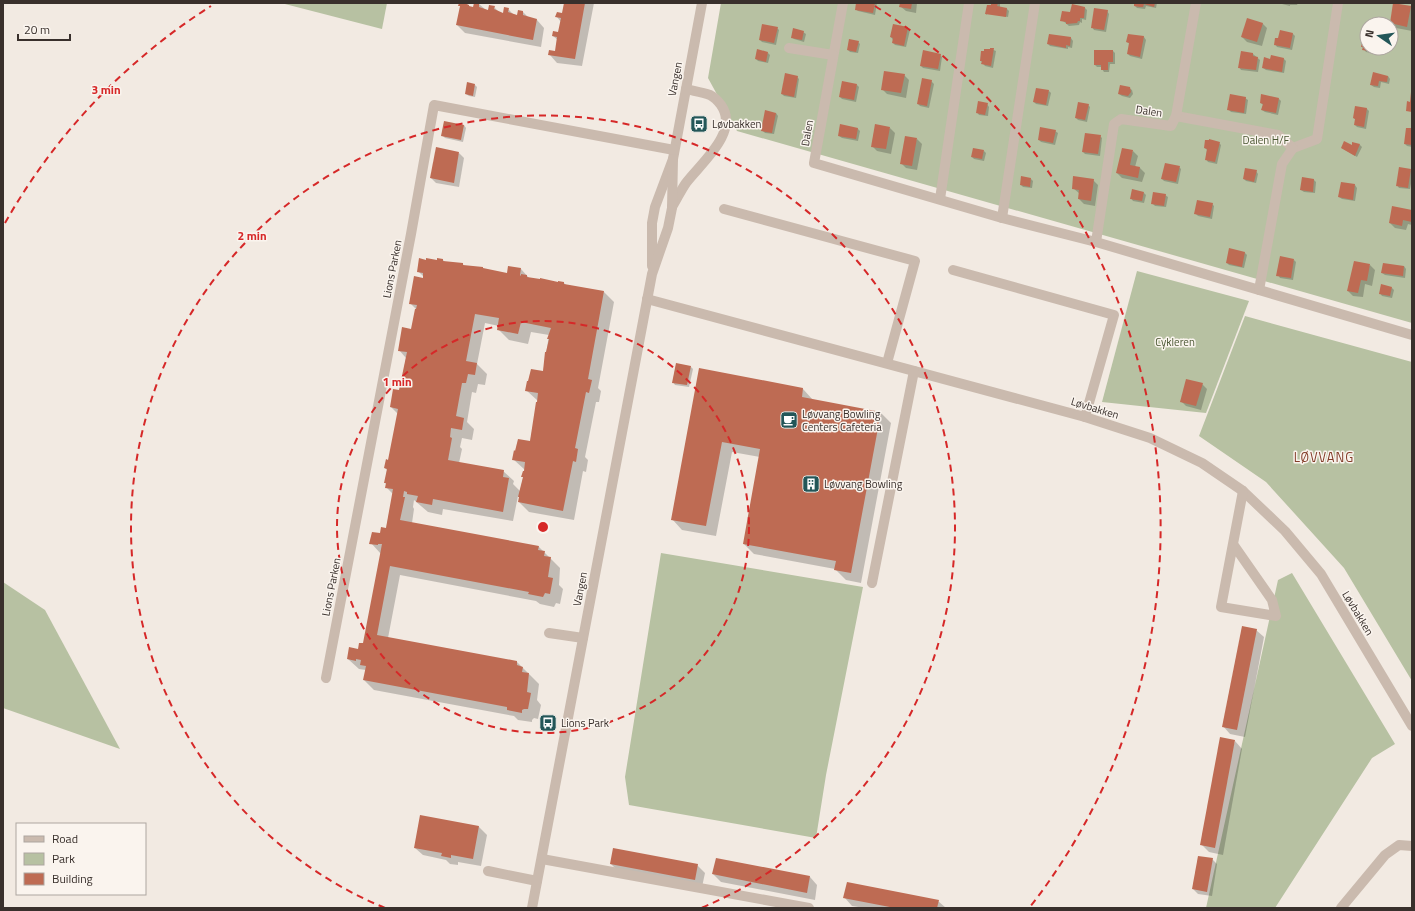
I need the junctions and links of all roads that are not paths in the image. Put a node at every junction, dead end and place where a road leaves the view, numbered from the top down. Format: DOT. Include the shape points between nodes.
graph roads {
  1 [pos="702,3"];
  2 [pos="843,3"];
  3 [pos="969,3"];
  4 [pos="1035,3"];
  5 [pos="1196,3"];
  6 [pos="1338,3"];
  7 [pos="790,48"];
  8 [pos="833,55"];
  9 [pos="686,89"];
  10 [pos="1176,116"];
  11 [pos="1293,148"];
  12 [pos="674,154"];
  13 [pos="940,198"];
  14 [pos="672,208"];
  15 [pos="724,209"];
  16 [pos="1002,218"];
  17 [pos="1096,242"];
  18 [pos="953,270"];
  19 [pos="652,274"];
  20 [pos="1260,290"];
  21 [pos="647,299"];
  22 [pos="1412,335"];
  23 [pos="887,363"];
  24 [pos="914,371"];
  25 [pos="1086,417"];
  26 [pos="1243,492"];
  27 [pos="1233,544"];
  28 [pos="872,583"];
  29 [pos="549,633"];
  30 [pos="583,638"];
  31 [pos="326,678"];
  32 [pos="1412,726"];
  33 [pos="1412,846"];
  34 [pos="542,859"];
  35 [pos="488,871"];
  36 [pos="537,882"];
  37 [pos="532,908"];
  38 [pos="809,908"];
  39 [pos="1341,908"];
  1 -- 9 [label="street, Vangen"];
  2 -- 8 [label="street, Dalen"];
  3 -- 13 [label="street"];
  4 -- 16 [label="street"];
  5 -- 10 [label="street, Dalen"];
  6 -- 11 [label="street" via="1317,139"];
  7 -- 8 [label="street"];
  8 -- 13 [label="street, Dalen" via="814,162"];
  9 -- 12 [label="street, Vangen"];
  9 -- 14 [label="street" via="710,96 719,102 725,111 727,123 714,150 686,184"];
  10 -- 11 [label="street, Dalen" via="1278,135"];
  10 -- 17 [label="street, Dalen" via="1171,126 1121,119 1114,124"];
  11 -- 20 [label="street" via="1282,164"];
  12 -- 14 [label="street, Vangen"];
  12 -- 19 [label="street, Vangen" via="655,207 652,223"];
  12 -- 31 [label="street, Lions Parken" via="434,104"];
  13 -- 16 [label="street, Dalen"];
  14 -- 19 [label="street, Vangen"];
  15 -- 23 [label="street" via="915,261"];
  16 -- 17 [label="street, Dalen"];
  17 -- 20 [label="street, Dalen"];
  18 -- 25 [label="street" via="1114,315"];
  19 -- 21 [label="street, Vangen"];
  20 -- 22 [label="street, Dalen"];
  21 -- 23 [label="street, Løvbakken"];
  21 -- 30 [label="street, Vangen"];
  23 -- 24 [label="street, Løvbakken"];
  24 -- 25 [label="street, Løvbakken"];
  24 -- 28 [label="street"];
  25 -- 26 [label="street, Løvbakken" via="1150,438 1202,463"];
  26 -- 27 [label="street"];
  26 -- 32 [label="street, Løvbakken" via="1285,531 1321,574"];
  27 -- 27 [label="street" via="1221,607 1276,616 1272,600"];
  29 -- 30 [label="street"];
  30 -- 34 [label="street, Vangen"];
  33 -- 39 [label="street" via="1400,845 1384,855"];
  34 -- 36 [label="street, Vangen"];
  34 -- 38 [label="street"];
  35 -- 36 [label="street"];
  36 -- 37 [label="street, Vangen"];
}
